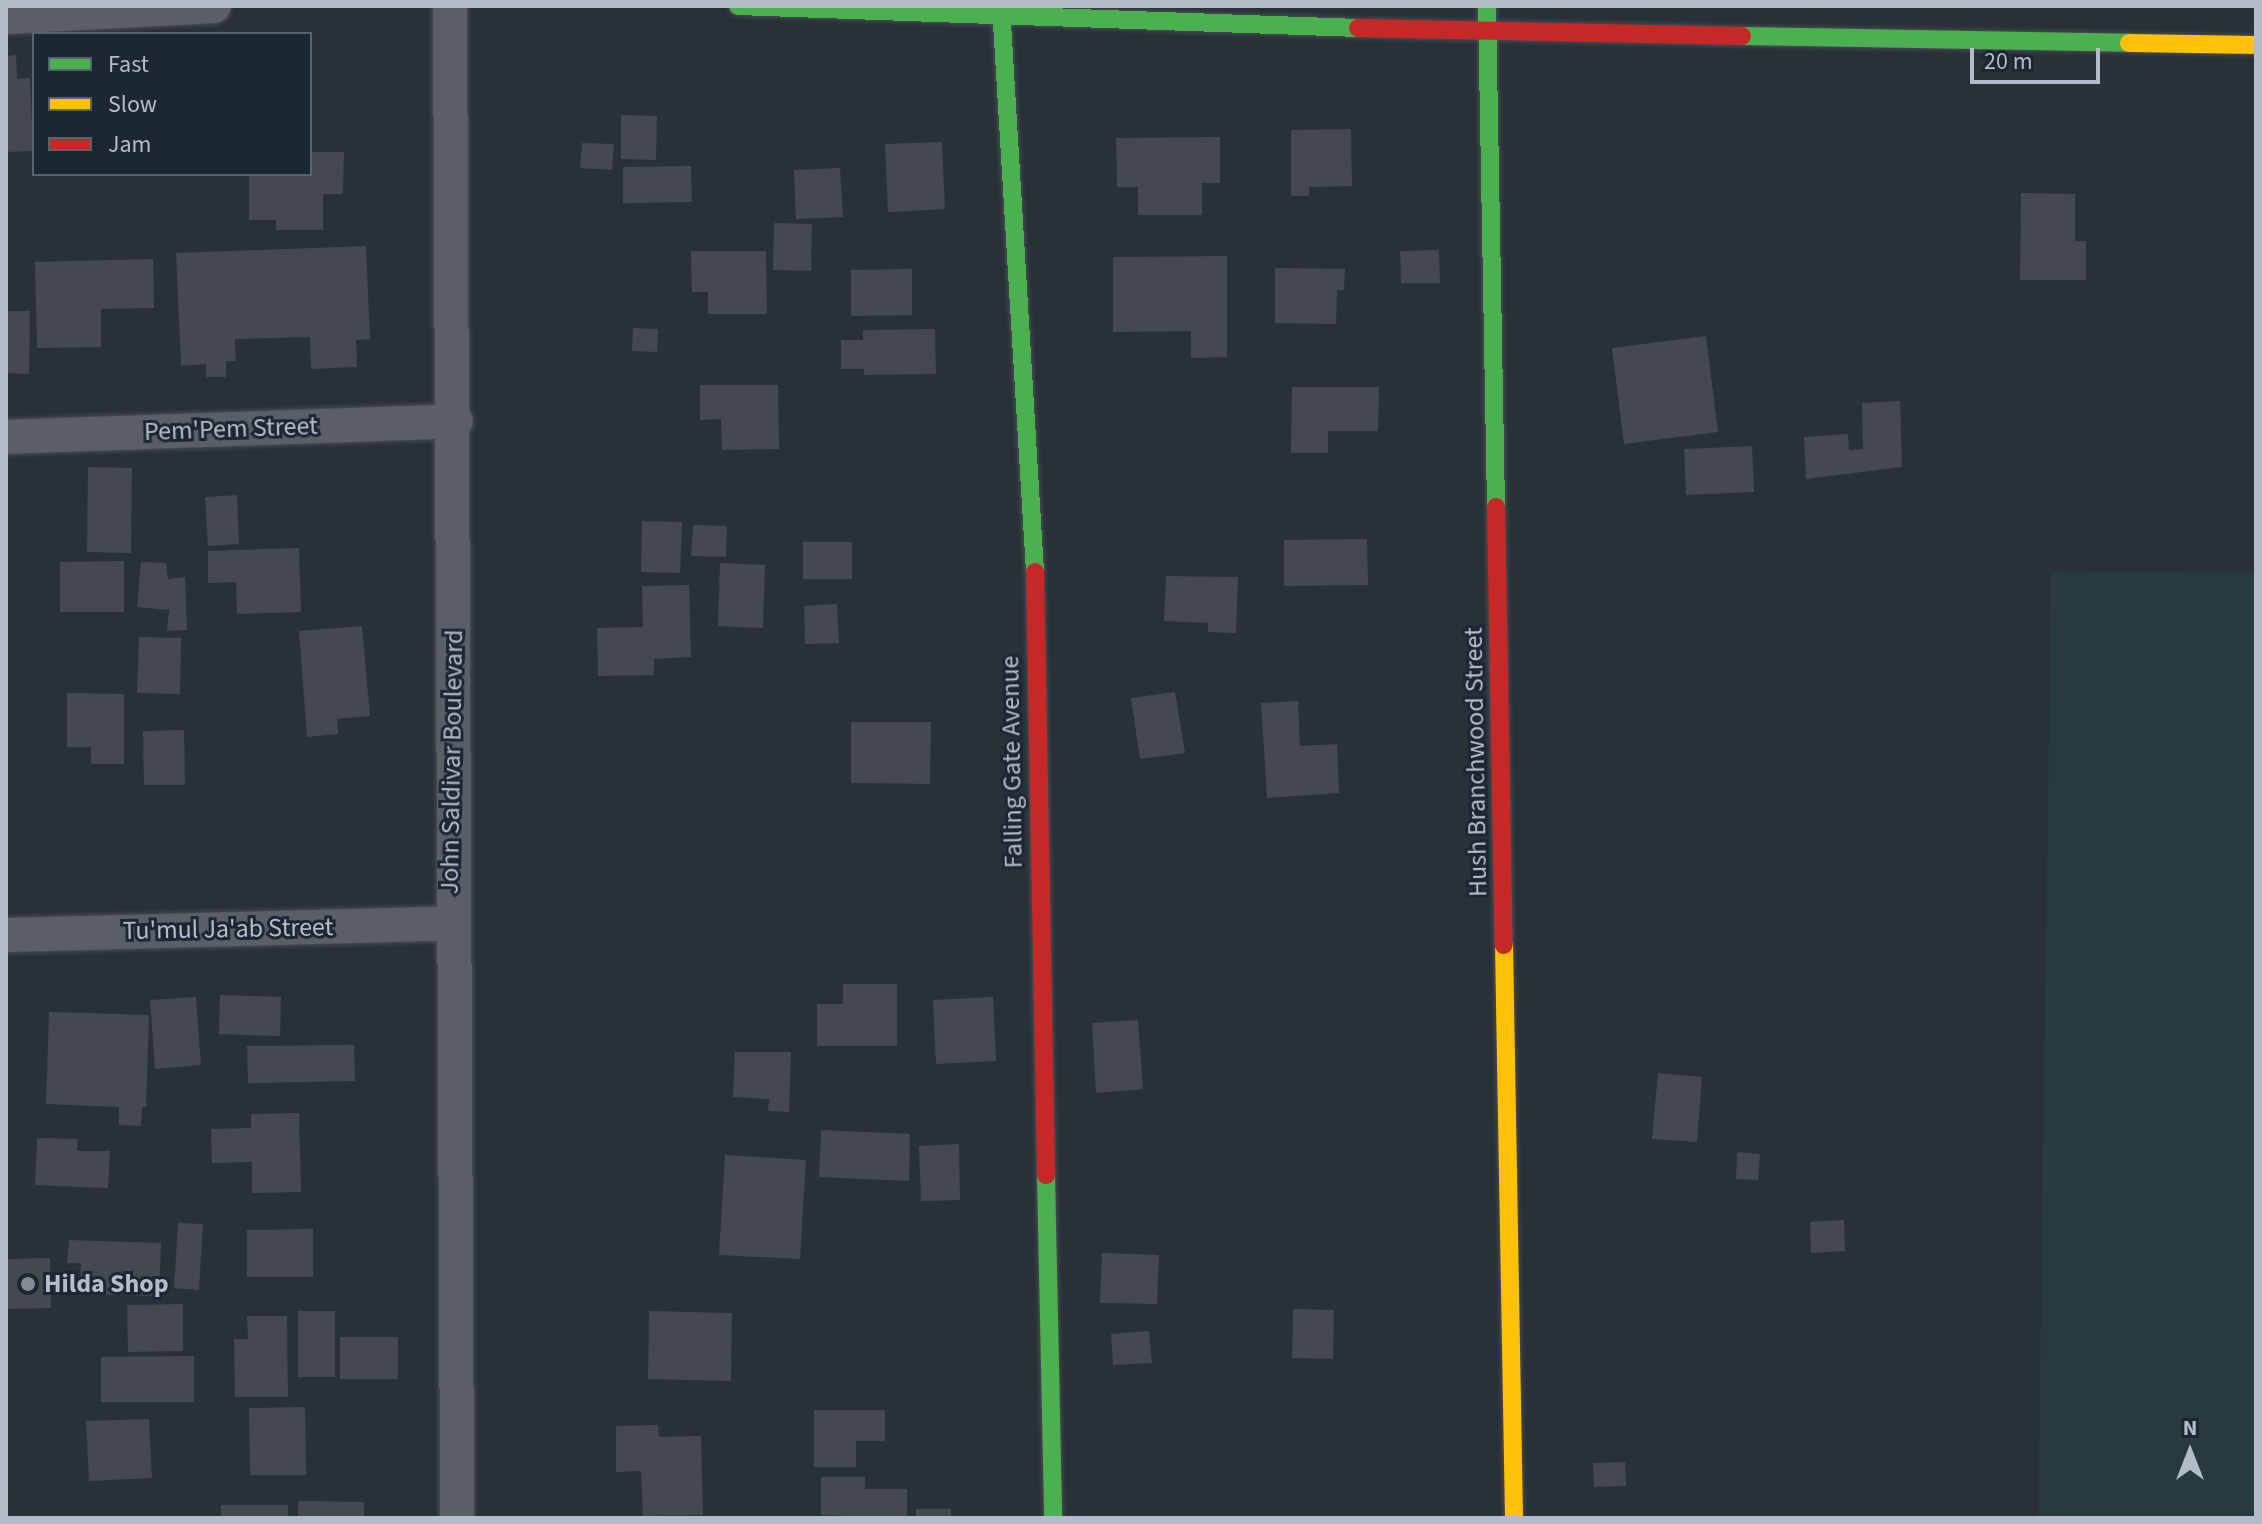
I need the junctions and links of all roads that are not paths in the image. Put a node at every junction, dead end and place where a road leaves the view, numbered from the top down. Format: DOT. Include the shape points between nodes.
graph roads {
  1 [pos="214,6"];
  2 [pos="450,6"];
  3 [pos="738,6"];
  4 [pos="1487,6"];
  5 [pos="1001,12"];
  6 [pos="6,17"];
  7 [pos="1487,32"];
  8 [pos="2256,45"];
  9 [pos="456,421"];
  10 [pos="6,437"];
  11 [pos="451,923"];
  12 [pos="6,935"];
  13 [pos="457,1518"];
  14 [pos="1053,1518"];
  15 [pos="1514,1518"];
  1 -- 6 [label="street"];
  2 -- 9 [label="street, John Saldivar Boulevard"];
  3 -- 5 [label="street"];
  4 -- 7 [label="street, Hush Branchwood Street"];
  5 -- 7 [label="street"];
  5 -- 14 [label="street, Falling Gate Avenue" via="1033,489"];
  7 -- 8 [label="street"];
  7 -- 15 [label="street, Hush Branchwood Street"];
  9 -- 10 [label="street, Pem'Pem Street"];
  9 -- 11 [label="street, John Saldivar Boulevard"];
  11 -- 12 [label="street, Tu'mul Ja'ab Street"];
  11 -- 13 [label="street, John Saldivar Boulevard"];
}
